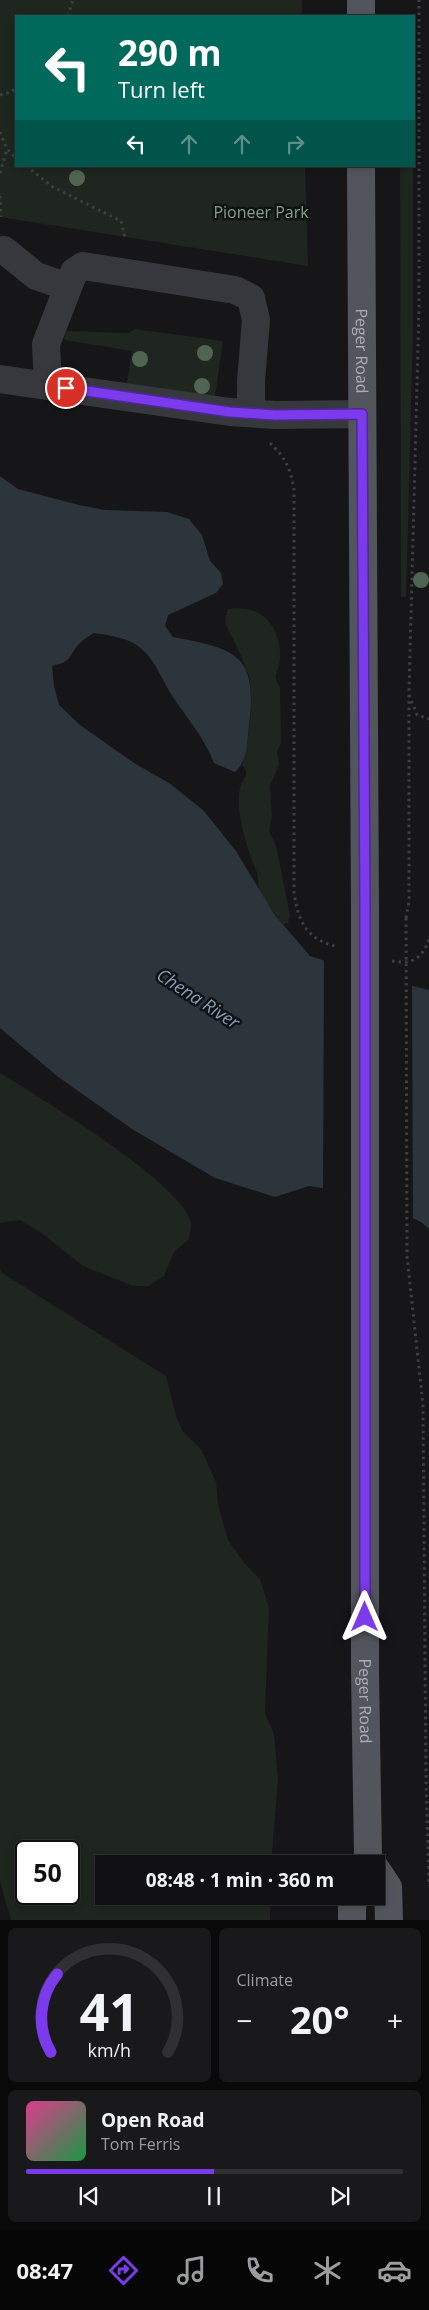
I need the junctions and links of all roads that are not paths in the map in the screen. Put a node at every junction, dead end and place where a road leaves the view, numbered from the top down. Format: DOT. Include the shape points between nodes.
graph roads {
  1 [pos="361,0"];
  2 [pos="361,15"];
  3 [pos="361,167"];
  4 [pos="4,250"];
  5 [pos="68,286"];
  6 [pos="0,379"];
  7 [pos="48,385"];
  8 [pos="251,412"];
  9 [pos="362,414"];
  10 [pos="371,1855"];
  11 [pos="385,1883"];
  12 [pos="352,1905"];
  13 [pos="352,1920"];
  14 [pos="389,1920"];
  1 -- 2 [label="main road"];
  3 -- 9 [label="main road, Peger Road"];
  4 -- 5 [label="lane" via="36,276"];
  5 -- 7 [label="lane" via="46,344"];
  5 -- 8 [label="lane" via="74,272 83,266 235,290 251,298 256,320"];
  6 -- 7 [label="lane"];
  7 -- 8 [label="lane" via="230,412"];
  8 -- 9 [label="lane" via="275,415"];
  9 -- 10 [label="main road, Peger Road, bridge" via="365,1673"];
  11 -- 14 [label="main road, Peger Road" via="388,1887"];
  12 -- 13 [label="main road"];
}
